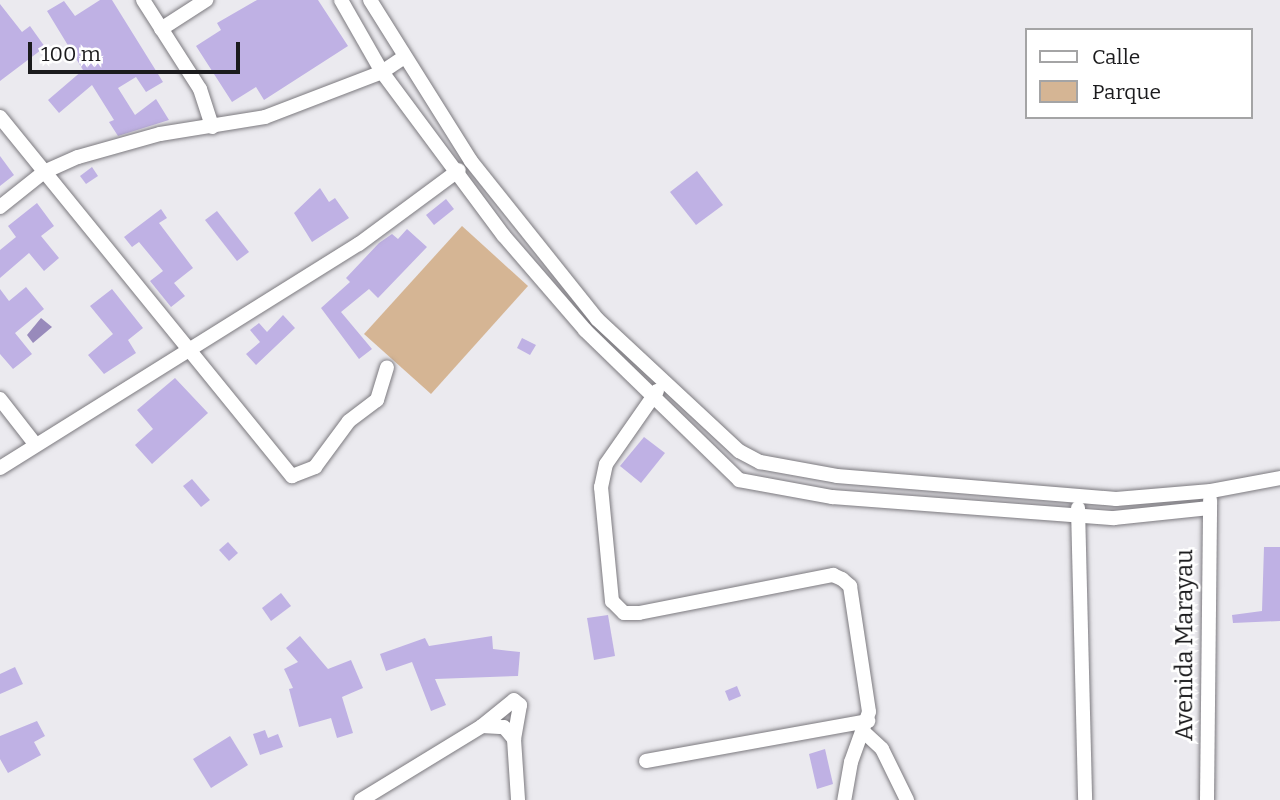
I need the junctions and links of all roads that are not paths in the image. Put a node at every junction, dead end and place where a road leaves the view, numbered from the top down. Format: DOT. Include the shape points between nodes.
graph roads {
  1 [pos="143,0"];
  2 [pos="206,0"];
  3 [pos="341,0"];
  4 [pos="370,0"];
  5 [pos="161,29"];
  6 [pos="403,58"];
  7 [pos="382,72"];
  8 [pos="0,117"];
  9 [pos="212,127"];
  10 [pos="471,161"];
  11 [pos="44,172"];
  12 [pos="454,175"];
  13 [pos="0,207"];
  14 [pos="187,351"];
  15 [pos="387,367"];
  16 [pos="664,383"];
  17 [pos="650,398"];
  18 [pos="0,399"];
  19 [pos="36,445"];
  20 [pos="0,468"];
  21 [pos="1280,478"];
  22 [pos="1211,491"];
  23 [pos="1078,495"];
  24 [pos="1209,508"];
  25 [pos="1077,515"];
  26 [pos="482,726"];
  27 [pos="866,727"];
  28 [pos="514,739"];
  29 [pos="646,761"];
  30 [pos="361,800"];
  31 [pos="518,800"];
  32 [pos="844,800"];
  33 [pos="907,800"];
  34 [pos="1085,800"];
  35 [pos="1207,800"];
  1 -- 5 [label="street"];
  2 -- 5 [label="street"];
  3 -- 7 [label="street"];
  4 -- 6 [label="street"];
  5 -- 9 [label="street" via="200,89"];
  6 -- 7 [label="street"];
  6 -- 10 [label="street"];
  7 -- 9 [label="street" via="265,117"];
  7 -- 12 [label="street"];
  8 -- 11 [label="street"];
  9 -- 11 [label="street" via="136,141"];
  10 -- 12 [label="street"];
  10 -- 16 [label="street" via="597,319"];
  11 -- 13 [label="street"];
  11 -- 14 [label="street"];
  12 -- 14 [label="street" via="359,244"];
  12 -- 17 [label="street" via="584,330"];
  14 -- 15 [label="street" via="292,476 315,467 349,421 377,400"];
  14 -- 19 [label="street"];
  16 -- 17 [label="street"];
  16 -- 23 [label="street" via="739,451 785,470"];
  17 -- 25 [label="street" via="738,480 832,497"];
  17 -- 27 [label="street" via="620,440 603,476 612,601 624,613 639,613 833,575 842,579 850,586"];
  18 -- 19 [label="street"];
  19 -- 20 [label="street"];
  21 -- 22 [label="street"];
  22 -- 23 [label="street" via="1116,499"];
  22 -- 24 [label="street, Avenida Marayau"];
  23 -- 25 [label="street"];
  24 -- 25 [label="street" via="1114,517"];
  24 -- 35 [label="street, Avenida Marayau"];
  25 -- 34 [label="street"];
  26 -- 28 [label="street" via="504,727"];
  26 -- 28 [label="street" via="514,700 520,705"];
  26 -- 30 [label="street"];
  27 -- 29 [label="street"];
  27 -- 32 [label="street" via="851,762"];
  27 -- 33 [label="street"];
  28 -- 31 [label="street"];
}
